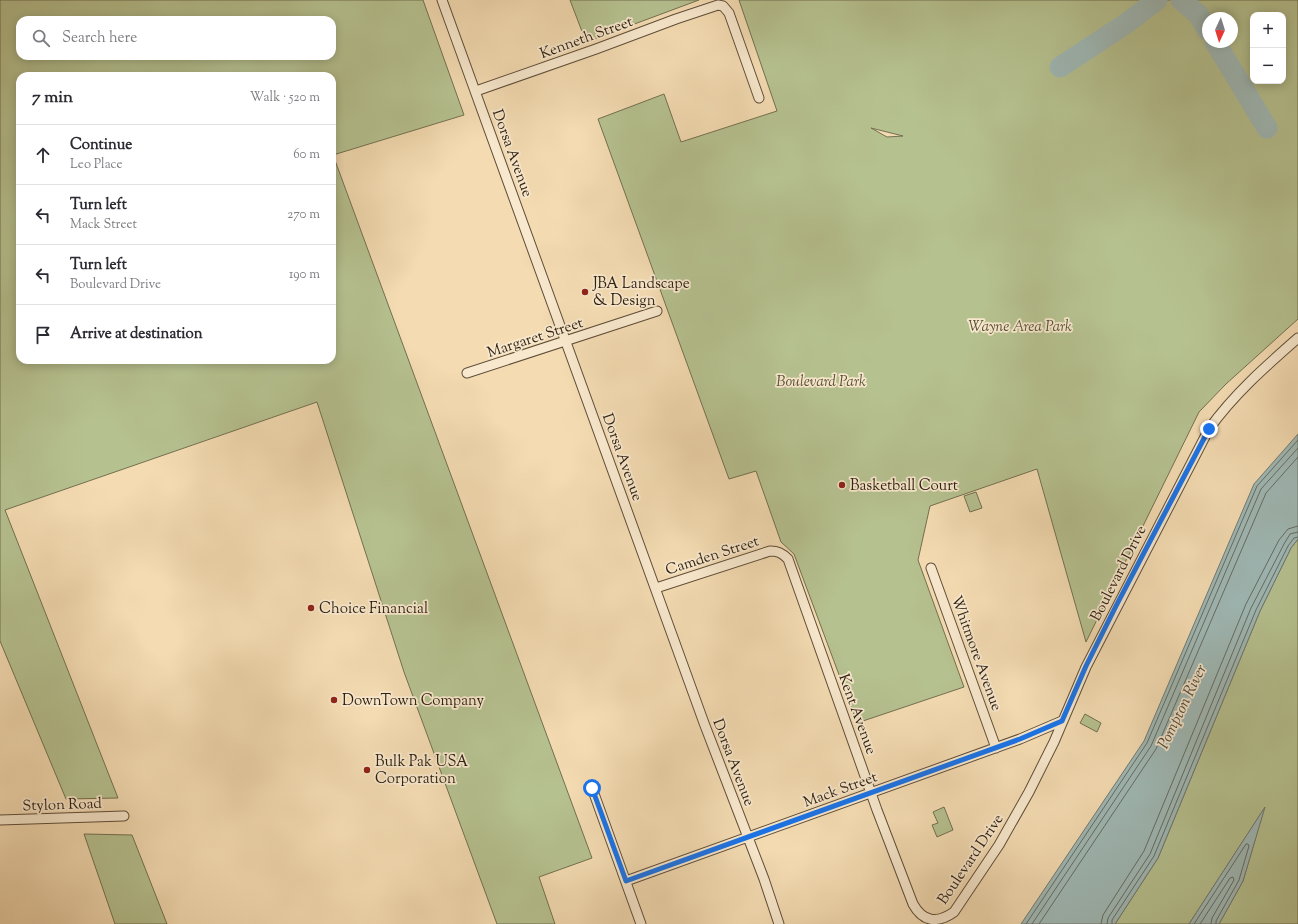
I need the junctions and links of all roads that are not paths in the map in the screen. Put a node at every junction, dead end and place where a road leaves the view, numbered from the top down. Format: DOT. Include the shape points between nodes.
graph roads {
  1 [pos="442,0"];
  2 [pos="476,92"];
  3 [pos="759,98"];
  4 [pos="657,311"];
  5 [pos="1298,338"];
  6 [pos="566,342"];
  7 [pos="467,374"];
  8 [pos="777,551"];
  9 [pos="931,568"];
  10 [pos="656,588"];
  11 [pos="1062,721"];
  12 [pos="996,748"];
  13 [pos="592,788"];
  14 [pos="871,793"];
  15 [pos="124,816"];
  16 [pos="0,820"];
  17 [pos="748,837"];
  18 [pos="626,881"];
  19 [pos="908,890"];
  20 [pos="641,924"];
  21 [pos="778,924"];
  1 -- 2 [label="street, Dorsa Avenue"];
  2 -- 3 [label="street, Kenneth Street" via="718,5 729,12"];
  2 -- 6 [label="street, Dorsa Avenue"];
  4 -- 6 [label="street, Margaret Street"];
  5 -- 11 [label="street, Boulevard Drive" via="1244,387 1209,429 1116,606"];
  6 -- 7 [label="street, Margaret Street"];
  6 -- 10 [label="street, Dorsa Avenue"];
  8 -- 10 [label="street, Camden Street" via="770,551"];
  8 -- 14 [label="street, Kent Avenue" via="788,559"];
  9 -- 12 [label="street, Whitmore Avenue"];
  10 -- 17 [label="street, Dorsa Avenue"];
  11 -- 12 [label="street, Mack Street"];
  11 -- 19 [label="street, Boulevard Drive" via="1054,742 999,845 954,912 947,918 930,920 916,909"];
  12 -- 14 [label="street, Mack Street"];
  13 -- 18 [label="street"];
  14 -- 17 [label="street, Mack Street"];
  14 -- 19 [label="street, Kent Avenue"];
  15 -- 16 [label="street, Stylon Road"];
  17 -- 18 [label="street, Mack Street"];
  17 -- 21 [label="street, Dorsa Avenue"];
  18 -- 20 [label="street"];
}
